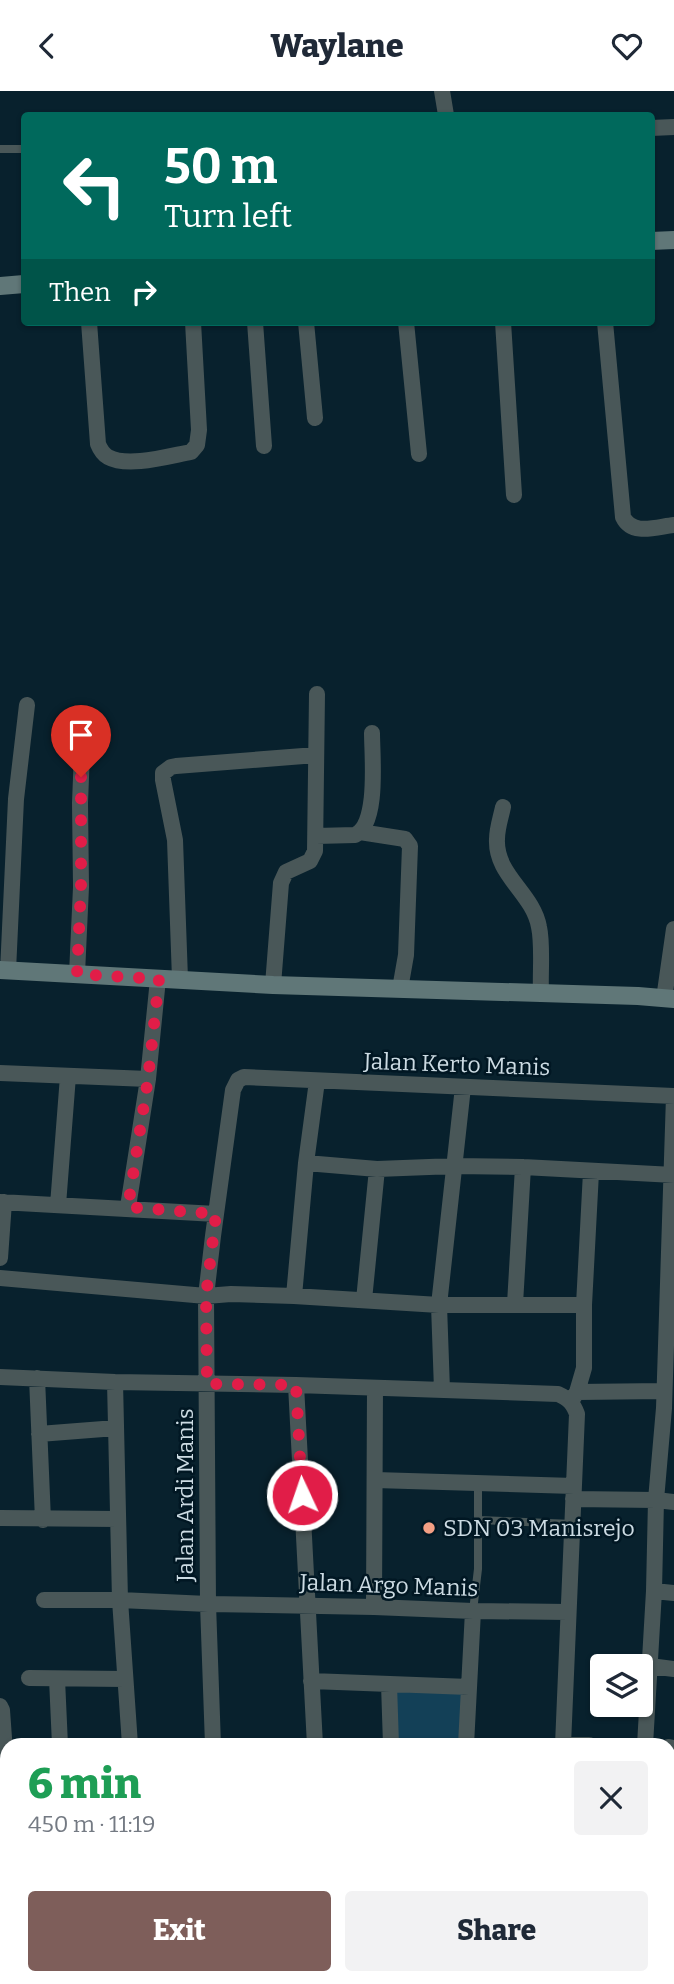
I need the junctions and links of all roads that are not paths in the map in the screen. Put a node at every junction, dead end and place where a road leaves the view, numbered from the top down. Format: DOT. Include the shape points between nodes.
graph roads {
  1 [pos="442,91"];
  2 [pos="446,112"];
  3 [pos="674,127"];
  4 [pos="655,128"];
  5 [pos="0,149"];
  6 [pos="21,149"];
  7 [pos="674,240"];
  8 [pos="655,241"];
  9 [pos="21,284"];
  10 [pos="0,286"];
  11 [pos="89,326"];
  12 [pos="194,326"];
  13 [pos="255,326"];
  14 [pos="306,326"];
  15 [pos="406,326"];
  16 [pos="503,326"];
  17 [pos="605,326"];
  18 [pos="315,418"];
  19 [pos="264,446"];
  20 [pos="419,454"];
  21 [pos="513,495"];
  22 [pos="674,525"];
  23 [pos="317,694"];
  24 [pos="27,705"];
  25 [pos="83,726"];
  26 [pos="372,733"];
  27 [pos="316,755"];
  28 [pos="503,807"];
  29 [pos="7,831"];
  30 [pos="360,832"];
  31 [pos="316,836"];
  32 [pos="674,929"];
  33 [pos="4,970"];
  34 [pos="77,974"];
  35 [pos="159,979"];
  36 [pos="180,979"];
  37 [pos="273,985"];
  38 [pos="400,989"];
  39 [pos="541,993"];
  40 [pos="669,999"];
  41 [pos="0,1073"];
  42 [pos="68,1076"];
  43 [pos="148,1079"];
  44 [pos="238,1080"];
  45 [pos="317,1081"];
  46 [pos="463,1087"];
  47 [pos="674,1097"];
  48 [pos="306,1163"];
  49 [pos="455,1166"];
  50 [pos="523,1167"];
  51 [pos="377,1168"];
  52 [pos="591,1172"];
  53 [pos="672,1175"];
  54 [pos="2,1202"];
  55 [pos="58,1205"];
  56 [pos="128,1207"];
  57 [pos="216,1214"];
  58 [pos="0,1258"];
  59 [pos="671,1260"];
  60 [pos="0,1278"];
  61 [pos="206,1296"];
  62 [pos="294,1296"];
  63 [pos="364,1300"];
  64 [pos="515,1304"];
  65 [pos="439,1305"];
  66 [pos="584,1305"];
  67 [pos="670,1336"];
  68 [pos="0,1377"];
  69 [pos="37,1378"];
  70 [pos="115,1382"];
  71 [pos="207,1384"];
  72 [pos="296,1385"];
  73 [pos="375,1388"];
  74 [pos="442,1391"];
  75 [pos="664,1391"];
  76 [pos="574,1397"];
  77 [pos="669,1409"];
  78 [pos="116,1429"];
  79 [pos="39,1434"];
  80 [pos="375,1480"];
  81 [pos="478,1483"];
  82 [pos="573,1492"];
  83 [pos="656,1500"];
  84 [pos="674,1502"];
  85 [pos="0,1518"];
  86 [pos="43,1520"];
  87 [pos="118,1520"];
  88 [pos="478,1520"];
  89 [pos="572,1524"];
  90 [pos="654,1591"];
  91 [pos="674,1593"];
  92 [pos="44,1600"];
  93 [pos="120,1600"];
  94 [pos="208,1604"];
  95 [pos="308,1605"];
  96 [pos="374,1607"];
  97 [pos="473,1611"];
  98 [pos="568,1612"];
  99 [pos="651,1654"];
  100 [pos="653,1666"];
  101 [pos="674,1669"];
  102 [pos="29,1678"];
  103 [pos="57,1679"];
  104 [pos="125,1679"];
  105 [pos="311,1681"];
  106 [pos="389,1684"];
  107 [pos="469,1688"];
  108 [pos="0,1706"];
  109 [pos="647,1717"];
  110 [pos="3,1738"];
  111 [pos="60,1738"];
  112 [pos="129,1738"];
  113 [pos="213,1738"];
  114 [pos="315,1738"];
  115 [pos="391,1738"];
  116 [pos="466,1738"];
  117 [pos="563,1738"];
  118 [pos="645,1738"];
  1 -- 2 [label="street"];
  3 -- 4 [label="street"];
  5 -- 6 [label="lane"];
  7 -- 8 [label="main road"];
  9 -- 10 [label="main road"];
  11 -- 12 [label="street" via="98,443 106,456 133,461 191,452 197,445"];
  13 -- 19 [label="street"];
  14 -- 18 [label="street"];
  15 -- 20 [label="street"];
  16 -- 21 [label="street"];
  17 -- 22 [label="street" via="625,522 636,529"];
  23 -- 27 [label="street"];
  24 -- 29 [label="street"];
  25 -- 34 [label="street"];
  26 -- 30 [label="street" via="373,787"];
  27 -- 31 [label="street"];
  27 -- 36 [label="street" via="176,766 163,773 175,840"];
  28 -- 39 [label="street" via="496,840 507,874 535,912"];
  29 -- 33 [label="street"];
  30 -- 31 [label="street"];
  30 -- 38 [label="street" via="405,839 410,846 406,955"];
  31 -- 37 [label="street" via="313,859 286,872 281,883"];
  32 -- 40 [label="street"];
  33 -- 34 [label="main road"];
  34 -- 35 [label="main road"];
  35 -- 36 [label="main road"];
  35 -- 43 [label="street"];
  36 -- 37 [label="main road"];
  37 -- 38 [label="main road"];
  38 -- 39 [label="main road"];
  39 -- 40 [label="main road"];
  41 -- 42 [label="street"];
  42 -- 43 [label="street"];
  42 -- 55 [label="street"];
  43 -- 56 [label="street"];
  44 -- 45 [label="street, Jalan Kerto Manis"];
  44 -- 57 [label="street, Jalan Ardi Manis"];
  45 -- 46 [label="street, Jalan Kerto Manis"];
  45 -- 48 [label="street"];
  46 -- 47 [label="street, Jalan Kerto Manis"];
  46 -- 49 [label="street"];
  47 -- 53 [label="street"];
  48 -- 51 [label="street"];
  48 -- 62 [label="street"];
  49 -- 50 [label="street"];
  49 -- 51 [label="street"];
  49 -- 65 [label="street"];
  50 -- 52 [label="street"];
  50 -- 64 [label="street"];
  51 -- 63 [label="street"];
  52 -- 53 [label="street"];
  52 -- 66 [label="street"];
  53 -- 59 [label="street"];
  54 -- 55 [label="street"];
  54 -- 58 [label="street"];
  55 -- 56 [label="street"];
  56 -- 57 [label="street"];
  57 -- 61 [label="street, Jalan Ardi Manis"];
  59 -- 67 [label="street"];
  60 -- 61 [label="street"];
  61 -- 62 [label="street"];
  61 -- 71 [label="street, Jalan Ardi Manis"];
  62 -- 63 [label="street"];
  63 -- 65 [label="street"];
  64 -- 65 [label="street"];
  64 -- 66 [label="street"];
  65 -- 74 [label="street"];
  66 -- 76 [label="street" via="584,1368"];
  67 -- 75 [label="street"];
  68 -- 69 [label="street"];
  69 -- 70 [label="street"];
  69 -- 79 [label="street"];
  70 -- 71 [label="street"];
  70 -- 78 [label="street"];
  71 -- 72 [label="street"];
  71 -- 94 [label="street, Jalan Ardi Manis"];
  72 -- 73 [label="street"];
  72 -- 95 [label="street"];
  73 -- 74 [label="street"];
  73 -- 80 [label="street"];
  74 -- 76 [label="street"];
  75 -- 76 [label="street"];
  75 -- 77 [label="street"];
  76 -- 82 [label="street"];
  77 -- 83 [label="street"];
  78 -- 79 [label="street"];
  78 -- 87 [label="street"];
  79 -- 86 [label="street"];
  80 -- 81 [label="street"];
  80 -- 96 [label="street"];
  81 -- 82 [label="street"];
  81 -- 88 [label="lane"];
  82 -- 83 [label="street"];
  82 -- 89 [label="street"];
  83 -- 84 [label="street"];
  83 -- 90 [label="street"];
  85 -- 86 [label="street"];
  86 -- 87 [label="street"];
  87 -- 93 [label="street"];
  88 -- 89 [label="lane"];
  88 -- 97 [label="lane"];
  89 -- 98 [label="street"];
  90 -- 91 [label="street"];
  90 -- 99 [label="street"];
  92 -- 93 [label="street, Jalan Argo Manis"];
  93 -- 94 [label="street, Jalan Argo Manis"];
  93 -- 104 [label="street"];
  94 -- 95 [label="street, Jalan Argo Manis"];
  94 -- 113 [label="street, Jalan Ardi Manis"];
  95 -- 96 [label="street, Jalan Argo Manis"];
  95 -- 105 [label="street"];
  96 -- 97 [label="street, Jalan Argo Manis"];
  97 -- 98 [label="street, Jalan Argo Manis"];
  97 -- 107 [label="street"];
  98 -- 117 [label="street"];
  100 -- 101 [label="street"];
  102 -- 103 [label="street"];
  103 -- 104 [label="street"];
  103 -- 111 [label="street"];
  104 -- 112 [label="street"];
  105 -- 106 [label="street"];
  105 -- 114 [label="street"];
  106 -- 107 [label="street"];
  106 -- 115 [label="street"];
  107 -- 116 [label="street"];
  108 -- 110 [label="street"];
  109 -- 118 [label="street"];
}
